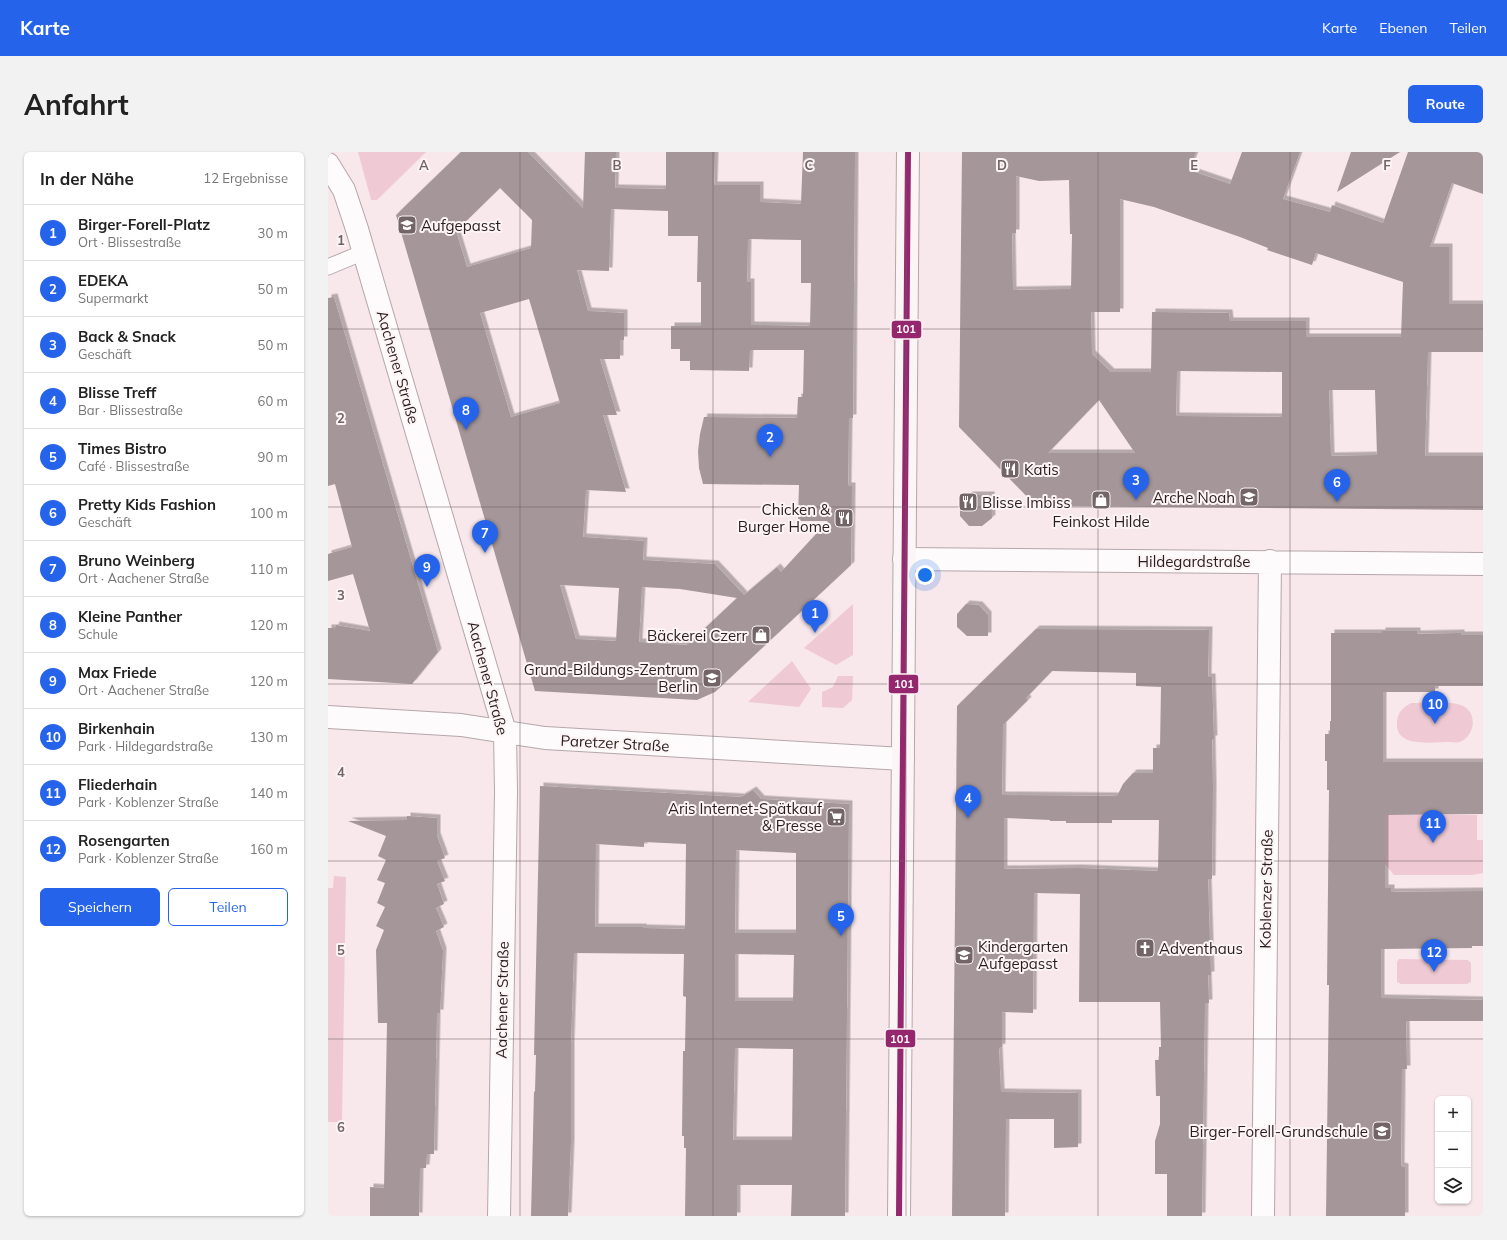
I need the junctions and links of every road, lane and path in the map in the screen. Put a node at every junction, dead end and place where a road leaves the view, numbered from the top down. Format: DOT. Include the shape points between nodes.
graph roads {
  1 [pos="908,152"];
  2 [pos="328,164"];
  3 [pos="364,252"];
  4 [pos="328,267"];
  5 [pos="904,559"];
  6 [pos="1270,561"];
  7 [pos="1483,564"];
  8 [pos="328,717"];
  9 [pos="506,732"];
  10 [pos="903,759"];
  11 [pos="499,1216"];
  12 [pos="898,1216"];
  13 [pos="1263,1216"];
  1 -- 5 [label="main road"];
  2 -- 3 [label="street, Aachener Straße" via="344,190"];
  3 -- 4 [label="lane"];
  3 -- 9 [label="street, Aachener Straße"];
  5 -- 6 [label="street, Hildegardstraße"];
  5 -- 10 [label="main road"];
  6 -- 7 [label="street, Hildegardstraße"];
  6 -- 13 [label="street, Koblenzer Straße"];
  8 -- 9 [label="street, Paretzer Straße" via="461,725"];
  9 -- 10 [label="street, Paretzer Straße" via="545,738"];
  9 -- 11 [label="street, Aachener Straße"];
  10 -- 12 [label="main road"];
}
